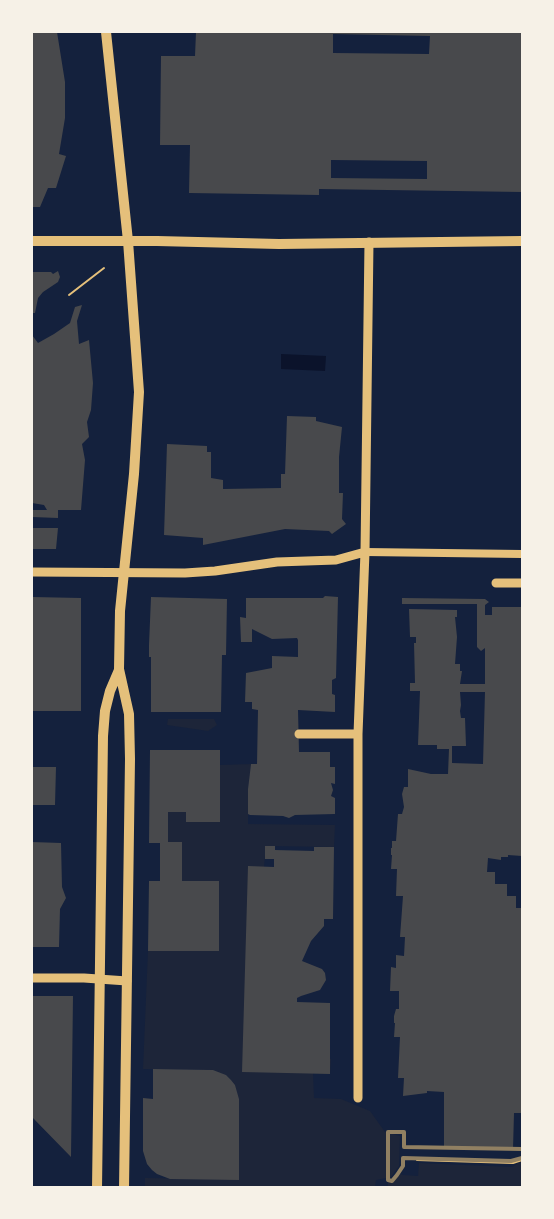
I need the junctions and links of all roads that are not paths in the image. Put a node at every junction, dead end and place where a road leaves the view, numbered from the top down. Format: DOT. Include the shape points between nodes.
graph roads {
  1 [pos="106,32"];
  2 [pos="32,241"];
  3 [pos="128,241"];
  4 [pos="522,241"];
  5 [pos="369,242"];
  6 [pos="365,552"];
  7 [pos="522,554"];
  8 [pos="32,572"];
  9 [pos="124,574"];
  10 [pos="496,583"];
  11 [pos="522,583"];
  12 [pos="119,669"];
  13 [pos="299,734"];
  14 [pos="358,734"];
  15 [pos="32,978"];
  16 [pos="100,978"];
  17 [pos="127,981"];
  18 [pos="358,1098"];
  19 [pos="97,1188"];
  20 [pos="124,1188"];
  1 -- 3 [label="main road"];
  2 -- 3 [label="main road"];
  3 -- 5 [label="main road"];
  3 -- 9 [label="main road" via="139,392"];
  4 -- 5 [label="main road"];
  5 -- 6 [label="main road"];
  6 -- 7 [label="street"];
  6 -- 9 [label="main road" via="336,560 277,562 215,571"];
  6 -- 14 [label="main road"];
  8 -- 9 [label="main road"];
  9 -- 12 [label="main road"];
  10 -- 11 [label="main road"];
  12 -- 16 [label="main road" via="108,701 103,736"];
  12 -- 17 [label="main road" via="129,714"];
  13 -- 14 [label="main road"];
  14 -- 18 [label="main road"];
  15 -- 16 [label="main road"];
  16 -- 17 [label="main road"];
  16 -- 19 [label="main road"];
  17 -- 20 [label="main road"];
}
